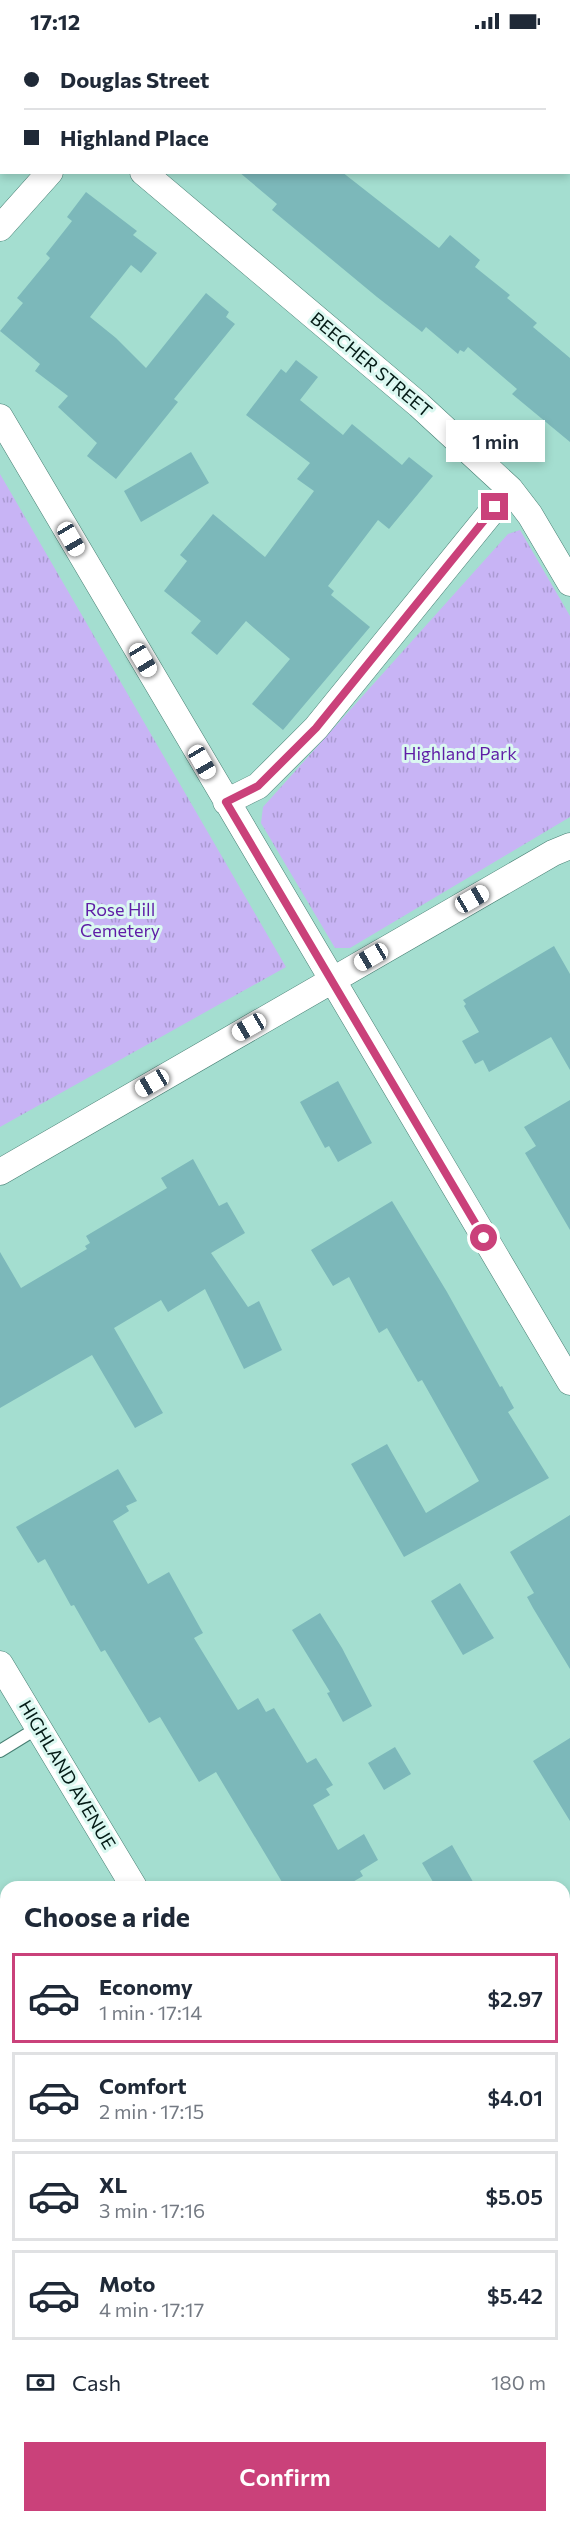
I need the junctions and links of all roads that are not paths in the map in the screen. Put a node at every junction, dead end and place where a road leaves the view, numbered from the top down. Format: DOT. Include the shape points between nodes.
graph roads {
  1 [pos="48,174"];
  2 [pos="144,174"];
  3 [pos="0,228"];
  4 [pos="0,417"];
  5 [pos="510,489"];
  6 [pos="570,583"];
  7 [pos="226,802"];
  8 [pos="570,846"];
  9 [pos="331,980"];
  10 [pos="0,1172"];
  11 [pos="570,1382"];
  12 [pos="0,1664"];
  13 [pos="39,1727"];
  14 [pos="0,1750"];
  15 [pos="130,1881"];
  1 -- 3 [label="street"];
  2 -- 5 [label="street, BEECHER STREET" via="419,405"];
  4 -- 7 [label="street"];
  5 -- 6 [label="street, BEECHER STREET"];
  5 -- 7 [label="street" via="316,728 258,786"];
  7 -- 9 [label="street"];
  8 -- 9 [label="street"];
  9 -- 10 [label="street"];
  9 -- 11 [label="street"];
  12 -- 13 [label="street, HIGHLAND AVENUE"];
  13 -- 14 [label="lane"];
  13 -- 15 [label="street, HIGHLAND AVENUE"];
}
